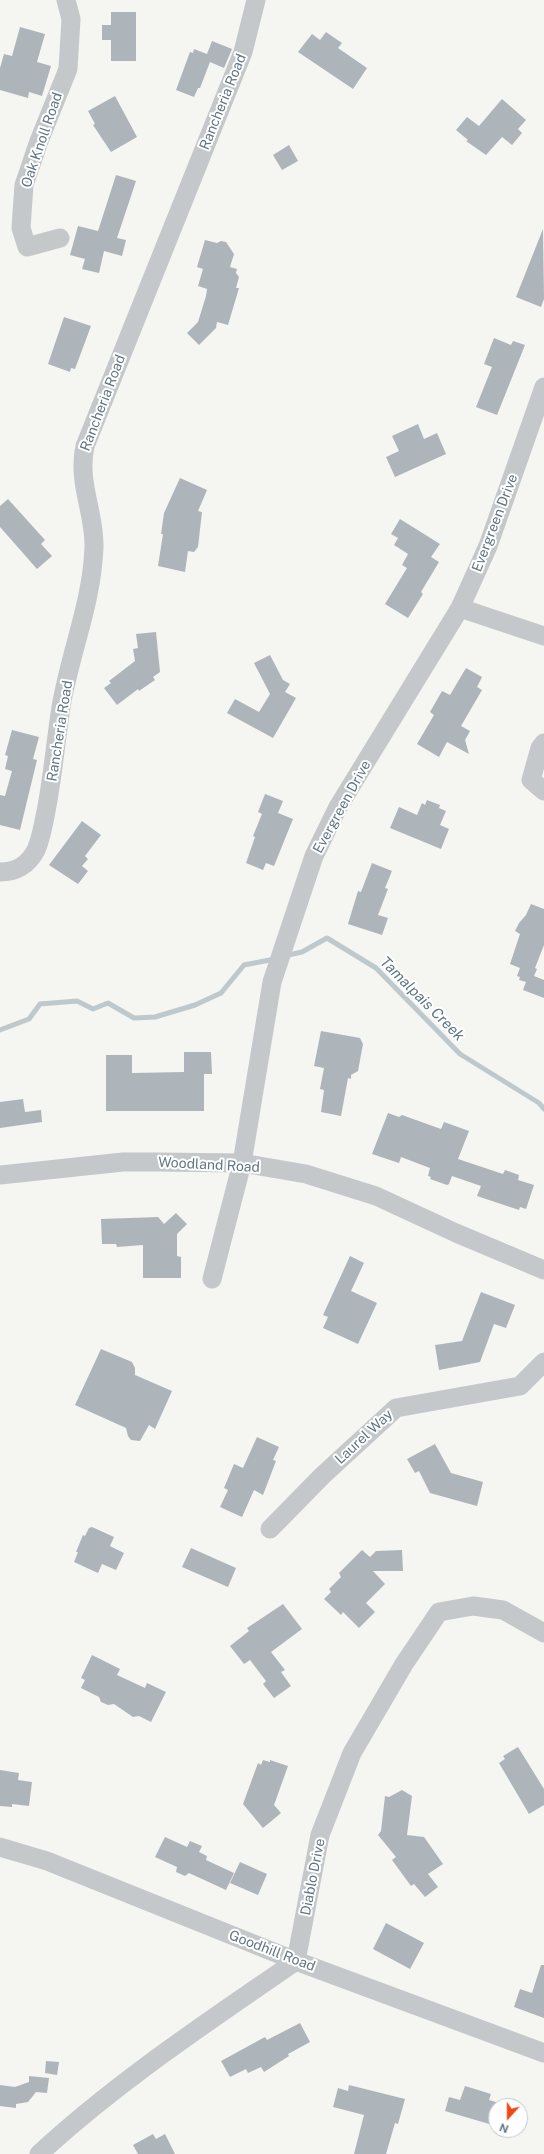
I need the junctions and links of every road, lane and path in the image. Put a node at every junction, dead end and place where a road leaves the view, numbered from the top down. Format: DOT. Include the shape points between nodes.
graph roads {
  1 [pos="66,0"];
  2 [pos="256,0"];
  3 [pos="60,238"];
  4 [pos="544,387"];
  5 [pos="460,608"];
  6 [pos="544,636"];
  7 [pos="544,743"];
  8 [pos="544,791"];
  9 [pos="0,872"];
  10 [pos="242,1163"];
  11 [pos="0,1174"];
  12 [pos="544,1270"];
  13 [pos="212,1279"];
  14 [pos="544,1362"];
  15 [pos="270,1529"];
  16 [pos="544,1633"];
  17 [pos="0,1847"];
  18 [pos="296,1961"];
  19 [pos="544,2053"];
  20 [pos="39,2154"];
  1 -- 3 [label="street, Oak Knoll Road" via="71,19 68,69 38,141 24,185 21,228 27,247"];
  2 -- 9 [label="street, Rancheria Road" via="243,52 85,446 82,458 84,481 94,545 91,585 62,706 42,833 28,862 19,869"];
  4 -- 5 [label="street, Evergreen Drive" via="488,546"];
  5 -- 6 [label="street"];
  5 -- 10 [label="street, Evergreen Drive" via="338,807 314,856 272,982"];
  7 -- 8 [label="street" via="540,748 531,780"];
  10 -- 11 [label="street, Woodland Road" via="123,1162"];
  10 -- 12 [label="street, Woodland Road" via="306,1174 376,1196"];
  10 -- 13 [label="street, Evergreen Drive"];
  14 -- 15 [label="street, Laurel Way" via="520,1386 396,1408 322,1476"];
  16 -- 18 [label="street, Diablo Drive" via="503,1610 473,1606 439,1612 404,1664 352,1753 320,1835"];
  17 -- 18 [label="street, Goodhill Road" via="53,1864"];
  18 -- 19 [label="street, Goodhill Road"];
  18 -- 20 [label="street" via="131,2077 76,2119"];
}
